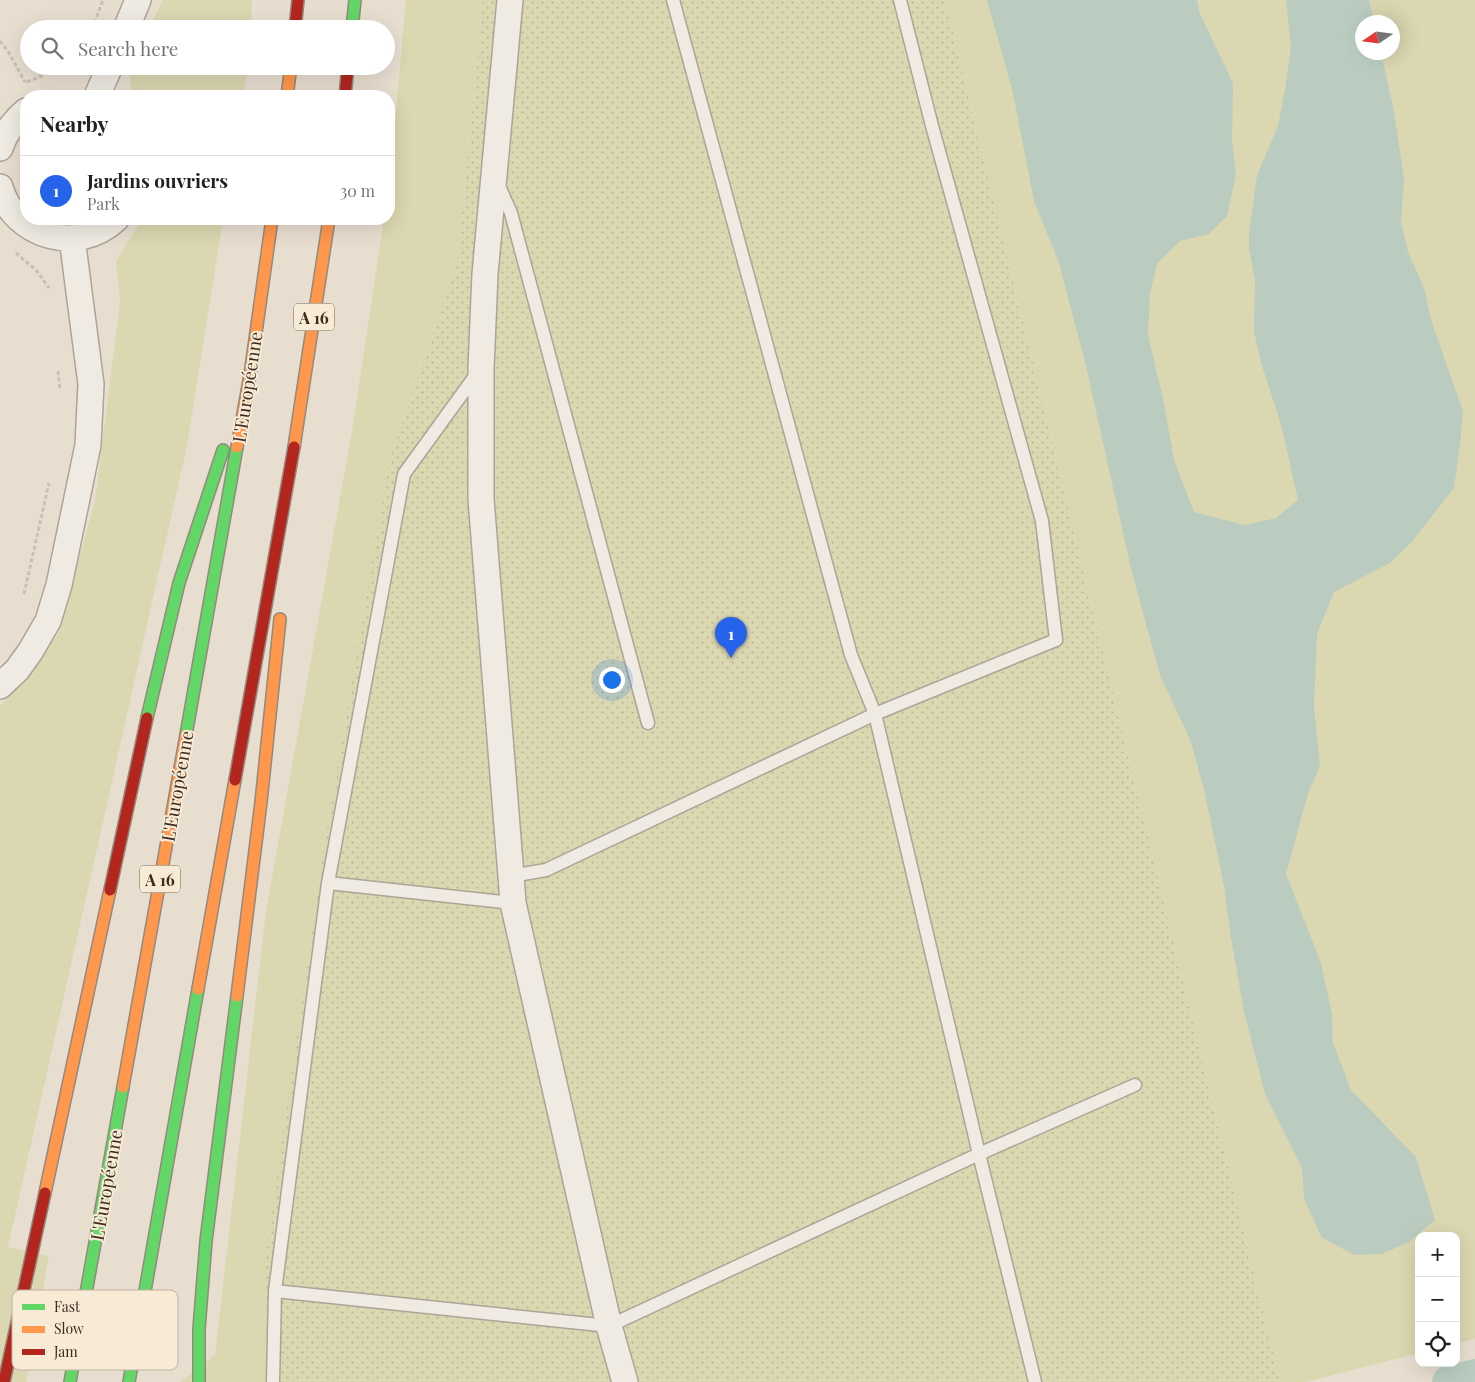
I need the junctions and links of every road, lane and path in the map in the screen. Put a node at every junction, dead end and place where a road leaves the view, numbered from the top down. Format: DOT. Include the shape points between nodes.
graph roads {
  1 [pos="103,0"];
  2 [pos="138,0"];
  3 [pos="298,0"];
  4 [pos="355,0"];
  5 [pos="510,0"];
  6 [pos="673,0"];
  7 [pos="900,0"];
  8 [pos="95,20"];
  9 [pos="130,20"];
  10 [pos="296,20"];
  11 [pos="353,20"];
  12 [pos="0,41"];
  13 [pos="20,73"];
  14 [pos="21,75"];
  15 [pos="43,75"];
  16 [pos="106,75"];
  17 [pos="290,75"];
  18 [pos="347,75"];
  19 [pos="25,82"];
  20 [pos="17,86"];
  21 [pos="100,90"];
  22 [pos="289,90"];
  23 [pos="346,90"];
  24 [pos="20,117"];
  25 [pos="1,144"];
  26 [pos="494,176"];
  27 [pos="0,187"];
  28 [pos="20,220"];
  29 [pos="26,225"];
  30 [pos="107,225"];
  31 [pos="271,225"];
  32 [pos="328,225"];
  33 [pos="72,238"];
  34 [pos="9,248"];
  35 [pos="50,291"];
  36 [pos="58,366"];
  37 [pos="481,368"];
  38 [pos="250,375"];
  39 [pos="60,393"];
  40 [pos="298,416"];
  41 [pos="50,474"];
  42 [pos="285,561"];
  43 [pos="24,597"];
  44 [pos="281,609"];
  45 [pos="0,686"];
  46 [pos="875,714"];
  47 [pos="648,723"];
  48 [pos="511,876"];
  49 [pos="328,883"];
  50 [pos="513,903"];
  51 [pos="1135,1085"];
  52 [pos="979,1154"];
  53 [pos="24,1290"];
  54 [pos="86,1290"];
  55 [pos="145,1290"];
  56 [pos="274,1291"];
  57 [pos="609,1326"];
  58 [pos="12,1346"];
  59 [pos="4,1382"];
  60 [pos="199,1382"];
  61 [pos="273,1382"];
  62 [pos="625,1382"];
  63 [pos="1035,1382"];
  1 -- 8 [label="path"];
  2 -- 9 [label="street"];
  3 -- 10 [label="highway"];
  4 -- 11 [label="highway"];
  5 -- 26 [label="street"];
  6 -- 46 [label="lane" via="851,655"];
  7 -- 46 [label="lane" via="1042,521 1056,640"];
  12 -- 13 [label="path"];
  14 -- 19 [label="path"];
  15 -- 19 [label="path"];
  16 -- 21 [label="street"];
  17 -- 22 [label="highway"];
  18 -- 23 [label="highway"];
  19 -- 20 [label="path"];
  24 -- 25 [label="street"];
  26 -- 37 [label="street"];
  26 -- 47 [label="lane" via="511,213"];
  27 -- 28 [label="street" via="5,202"];
  29 -- 33 [label="street" via="52,237"];
  30 -- 33 [label="street" via="93,233"];
  31 -- 38 [label="highway, L'Européenne / A 16"];
  32 -- 40 [label="highway, A 16"];
  33 -- 45 [label="street" via="91,384 88,445 59,585 48,621 17,670"];
  34 -- 35 [label="path" via="36,270"];
  36 -- 39 [label="path"];
  37 -- 48 [label="street" via="480,499"];
  37 -- 49 [label="lane" via="404,474"];
  38 -- 53 [label="highway" via="179,583 128,804"];
  38 -- 54 [label="highway, L'Européenne / A 16"];
  40 -- 42 [label="highway"];
  40 -- 55 [label="highway, A 16"];
  41 -- 43 [label="path"];
  44 -- 60 [label="highway" via="261,802 206,1241"];
  46 -- 48 [label="lane" via="546,870"];
  46 -- 52 [label="lane"];
  48 -- 50 [label="street"];
  49 -- 50 [label="lane"];
  49 -- 56 [label="lane"];
  50 -- 57 [label="street"];
  51 -- 52 [label="lane"];
  52 -- 57 [label="lane"];
  52 -- 63 [label="lane"];
  56 -- 57 [label="lane"];
  56 -- 61 [label="lane"];
  57 -- 62 [label="street"];
  58 -- 59 [label="highway"];
}
